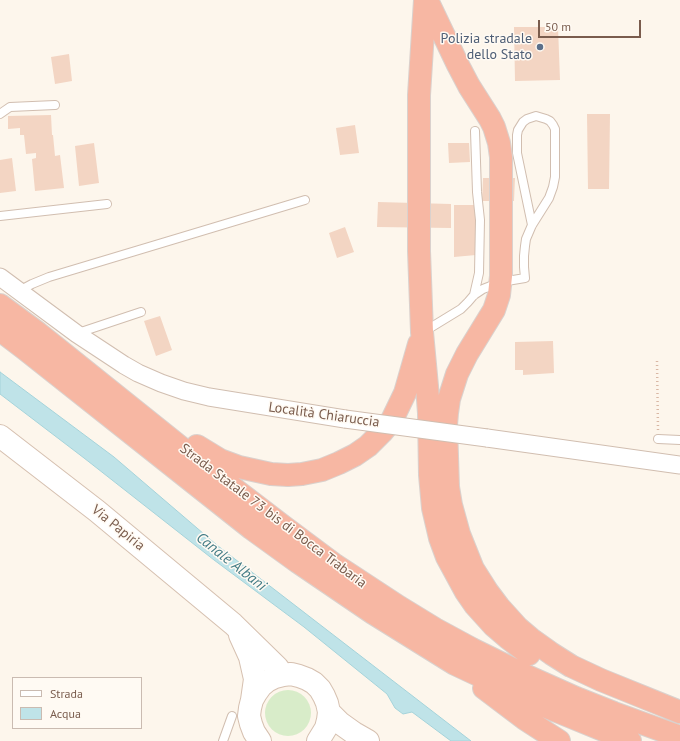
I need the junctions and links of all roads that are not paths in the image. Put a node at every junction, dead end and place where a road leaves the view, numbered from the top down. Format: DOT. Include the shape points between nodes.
graph roads {
  1 [pos="426,0"];
  2 [pos="55,105"];
  3 [pos="0,114"];
  4 [pos="475,131"];
  5 [pos="305,200"];
  6 [pos="107,204"];
  7 [pos="0,216"];
  8 [pos="532,224"];
  9 [pos="0,277"];
  10 [pos="501,282"];
  11 [pos="19,291"];
  12 [pos="474,295"];
  13 [pos="0,305"];
  14 [pos="141,312"];
  15 [pos="0,330"];
  16 [pos="422,332"];
  17 [pos="38,334"];
  18 [pos="77,334"];
  19 [pos="0,436"];
  20 [pos="658,439"];
  21 [pos="680,440"];
  22 [pos="680,465"];
  23 [pos="233,624"];
  24 [pos="455,664"];
  25 [pos="283,675"];
  26 [pos="245,711"];
  27 [pos="329,712"];
  28 [pos="680,712"];
  29 [pos="680,720"];
  30 [pos="680,737"];
  31 [pos="223,741"];
  32 [pos="248,741"];
  33 [pos="260,741"];
  34 [pos="323,741"];
  35 [pos="368,741"];
  36 [pos="559,741"];
  37 [pos="630,741"];
  1 -- 10 [label="highway" via="469,86 490,118 499,142"];
  1 -- 16 [label="highway" via="418,129"];
  2 -- 3 [label="lane" via="10,108"];
  4 -- 12 [label="lane" via="480,220 479,273"];
  5 -- 11 [label="lane" via="49,277"];
  6 -- 7 [label="lane"];
  8 -- 8 [label="lane" via="549,198 555,171 555,129 550,121 536,116 522,122 517,135 517,153"];
  8 -- 10 [label="lane" via="524,246 525,278"];
  9 -- 11 [label="street, Località Chiaruccia"];
  10 -- 12 [label="lane"];
  10 -- 28 [label="highway" via="494,310 457,374 447,413 449,497 467,556 482,584 499,607 524,634 542,648 577,669"];
  11 -- 18 [label="street, Località Chiaruccia"];
  12 -- 16 [label="lane" via="461,309"];
  13 -- 17 [label="highway, Strada Statale 73 bis di Bocca Trabaria"];
  14 -- 18 [label="lane"];
  15 -- 24 [label="highway, Strada Statale 73 bis di Bocca Trabaria" via="251,528 373,613"];
  16 -- 17 [label="highway" via="401,402 392,420 382,432 364,449 339,463 322,470 288,475 239,467 211,455 112,381"];
  16 -- 29 [label="highway" via="429,407 432,504 443,547 466,592 494,626 533,656 591,686"];
  17 -- 30 [label="highway, Strada Statale 73 bis di Bocca Trabaria" via="284,527 335,565 399,607 472,649 529,677 576,698"];
  18 -- 22 [label="street, Località Chiaruccia, bridge" via="138,373 184,391 222,400"];
  19 -- 23 [label="street, Via Papiria" via="97,511"];
  20 -- 21 [label="lane"];
  23 -- 25 [label="street, Via Papiria"];
  23 -- 26 [label="street, Via Papiria" via="250,657 255,679"];
  24 -- 36 [label="highway" via="510,708"];
  24 -- 37 [label="highway, Strada Statale 73 bis di Bocca Trabaria" via="542,705"];
  25 -- 26 [label="street" via="264,684"];
  25 -- 27 [label="street" via="299,676 314,683 324,696"];
  26 -- 31 [label="lane"];
  26 -- 32 [label="street, Via Papiria"];
  26 -- 33 [label="street"];
  27 -- 34 [label="street" via="322,735"];
  27 -- 35 [label="street" via="354,734"];
}
